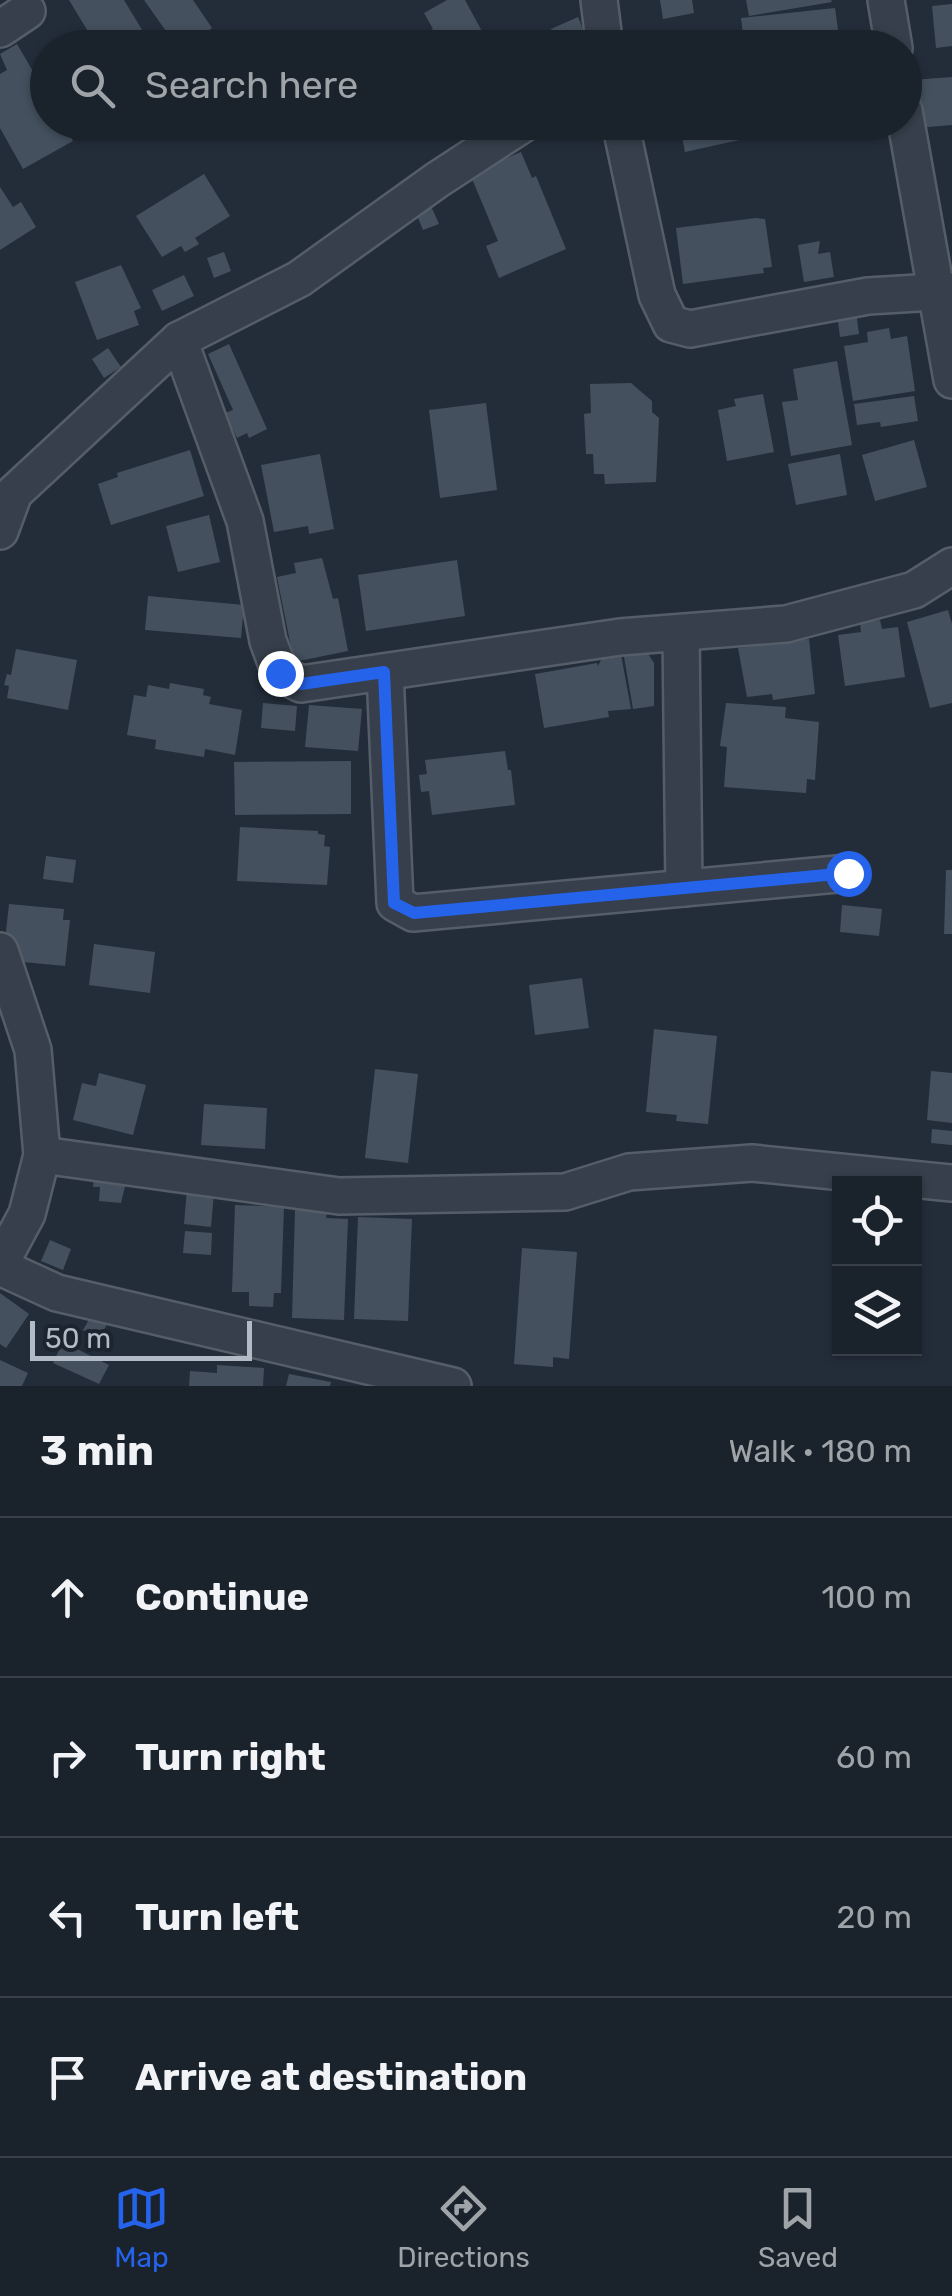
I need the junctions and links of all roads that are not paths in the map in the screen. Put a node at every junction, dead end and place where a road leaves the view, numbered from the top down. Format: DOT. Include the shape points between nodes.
graph roads {
  1 [pos="599,0"];
  2 [pos="886,0"];
  3 [pos="603,30"];
  4 [pos="891,30"];
  5 [pos="498,140"];
  6 [pos="624,140"];
  7 [pos="910,140"];
  8 [pos="943,292"];
  9 [pos="180,340"];
  10 [pos="952,380"];
  11 [pos="0,531"];
  12 [pos="952,566"];
  13 [pos="682,634"];
  14 [pos="384,672"];
  15 [pos="848,873"];
  16 [pos="684,888"];
  17 [pos="0,950"];
  18 [pos="42,1154"];
  19 [pos="952,1183"];
  20 [pos="0,1266"];
  21 [pos="452,1386"];
  1 -- 3 [label="street"];
  2 -- 4 [label="street"];
  5 -- 9 [label="street" via="300,279"];
  6 -- 8 [label="street" via="657,295 671,324 690,329 868,296"];
  7 -- 8 [label="street"];
  8 -- 10 [label="street"];
  9 -- 11 [label="street" via="14,493"];
  9 -- 14 [label="street" via="245,521 280,673 301,684"];
  12 -- 13 [label="street" via="914,590 841,612"];
  13 -- 14 [label="street"];
  13 -- 16 [label="street"];
  14 -- 16 [label="street" via="394,903 414,913"];
  15 -- 16 [label="street"];
  17 -- 18 [label="street" via="33,1050"];
  18 -- 19 [label="street" via="339,1196 565,1192 630,1172 752,1163"];
  18 -- 20 [label="street" via="27,1214"];
  20 -- 21 [label="street" via="57,1294"];
}
